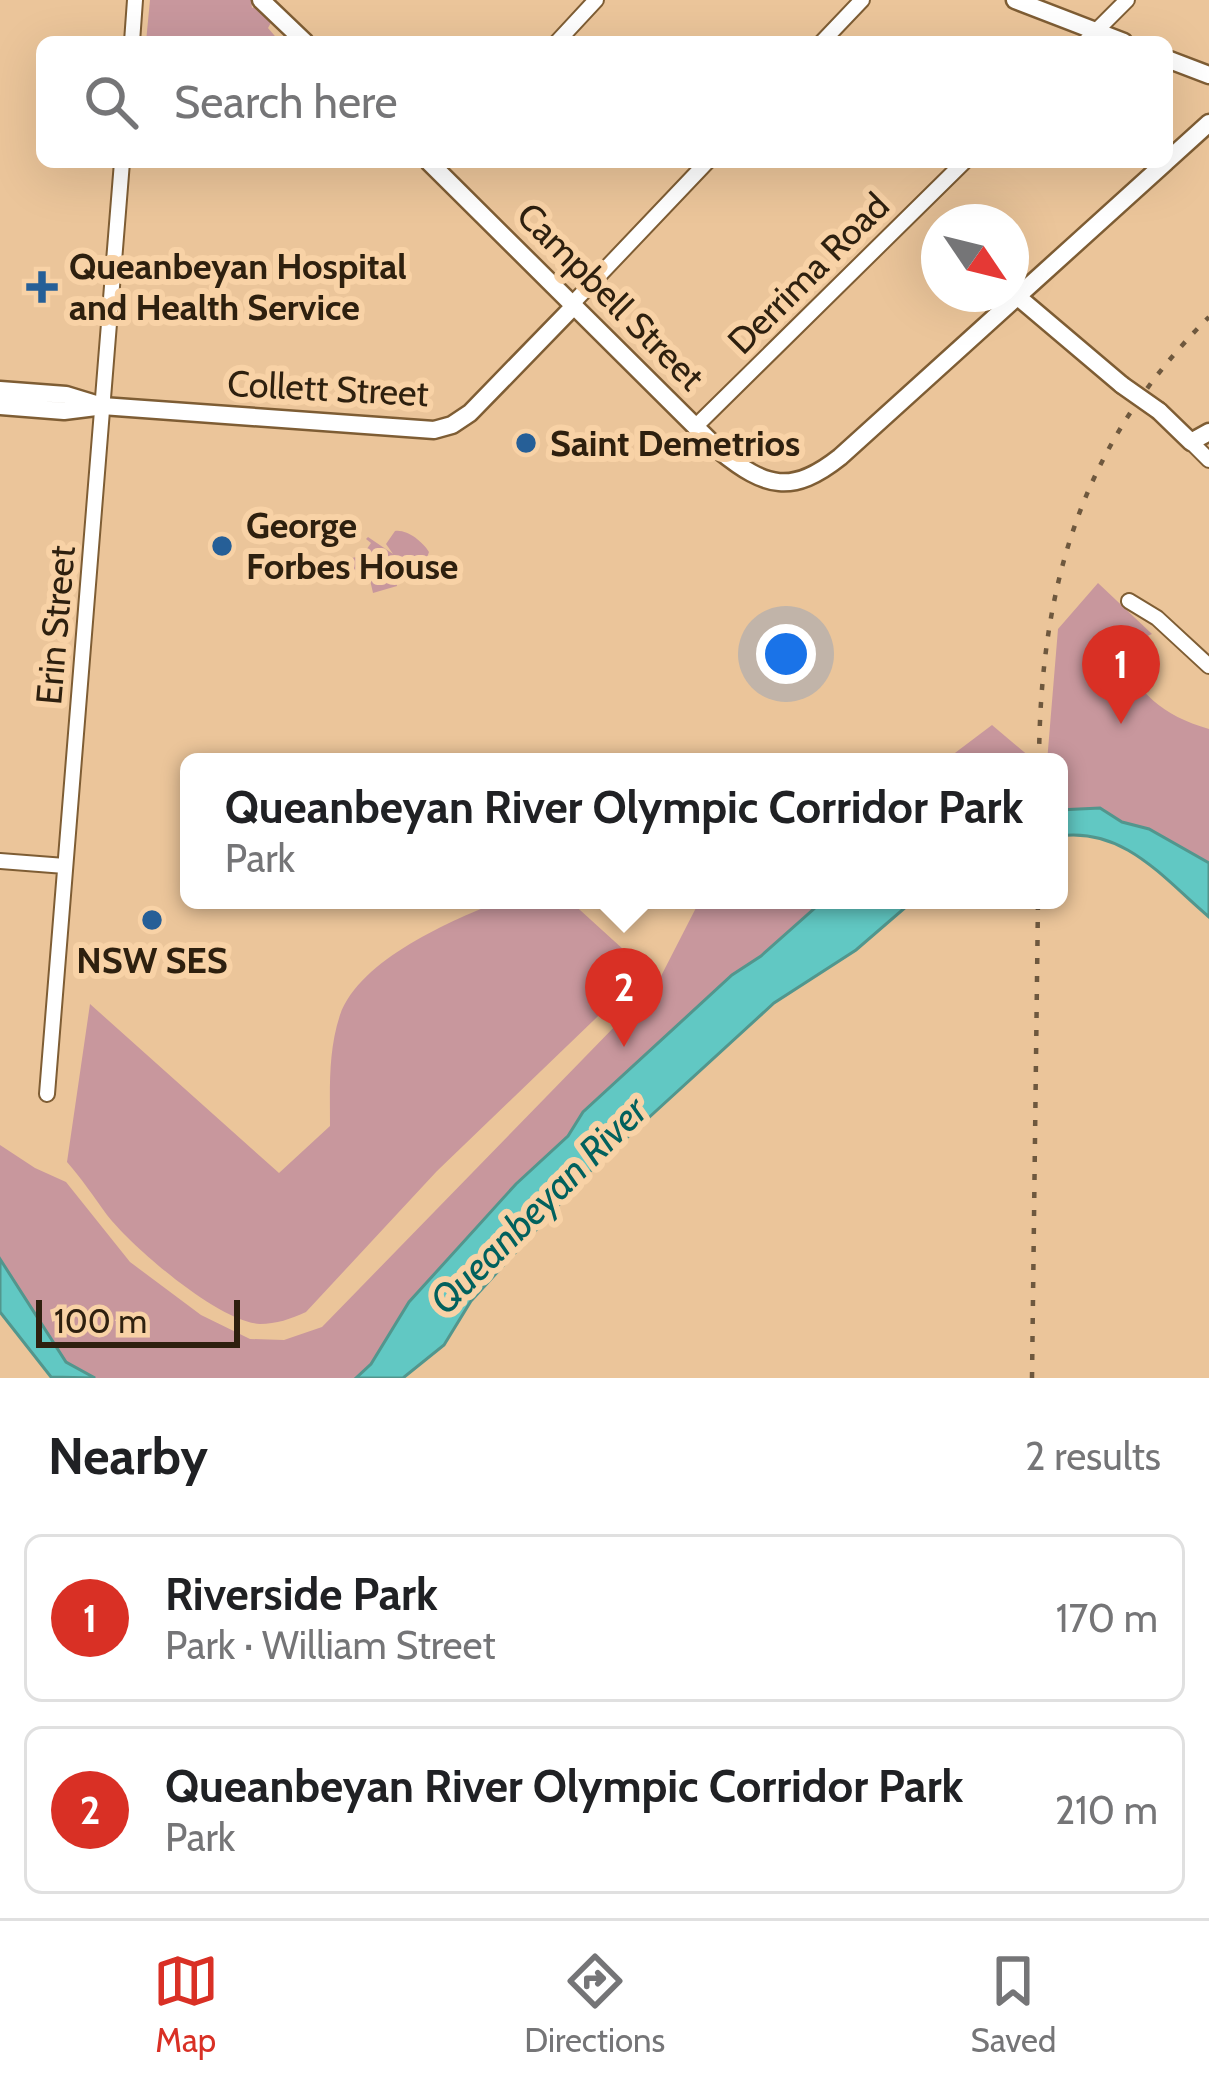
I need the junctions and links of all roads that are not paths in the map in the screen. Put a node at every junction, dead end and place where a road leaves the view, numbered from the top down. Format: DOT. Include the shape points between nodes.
graph roads {
  1 [pos="136,0"];
  2 [pos="261,0"];
  3 [pos="596,0"];
  4 [pos="862,0"];
  5 [pos="1016,0"];
  6 [pos="1126,0"];
  7 [pos="133,36"];
  8 [pos="299,36"];
  9 [pos="562,36"];
  10 [pos="828,36"];
  11 [pos="1089,36"];
  12 [pos="1092,36"];
  13 [pos="1173,60"];
  14 [pos="1209,75"];
  15 [pos="1209,123"];
  16 [pos="1173,156"];
  17 [pos="122,168"];
  18 [pos="439,168"];
  19 [pos="701,168"];
  20 [pos="958,168"];
  21 [pos="1160,168"];
  22 [pos="1029,285"];
  23 [pos="573,305"];
  24 [pos="1029,306"];
  25 [pos="1000,312"];
  26 [pos="0,390"];
  27 [pos="0,406"];
  28 [pos="102,406"];
  29 [pos="695,427"];
  30 [pos="1209,431"];
  31 [pos="1191,442"];
  32 [pos="1209,460"];
  33 [pos="1129,601"];
  34 [pos="1209,666"];
  35 [pos="0,861"];
  36 [pos="65,866"];
  37 [pos="47,1094"];
  1 -- 7 [label="street"];
  2 -- 8 [label="street"];
  3 -- 9 [label="street"];
  4 -- 10 [label="street"];
  5 -- 11 [label="street"];
  6 -- 12 [label="street"];
  13 -- 14 [label="street"];
  15 -- 16 [label="street, Campbell Street"];
  17 -- 28 [label="street, Erin Street"];
  18 -- 23 [label="street, Campbell Street"];
  19 -- 23 [label="street, Collett Street"];
  20 -- 29 [label="street, Derrima Road"];
  21 -- 22 [label="street, Campbell Street"];
  23 -- 28 [label="street, Collett Street" via="470,413 434,430"];
  23 -- 29 [label="street, Campbell Street"];
  24 -- 31 [label="street, bridge"];
  25 -- 29 [label="street, Campbell Street" via="810,478 762,479"];
  26 -- 28 [label="street, Collett Street"];
  27 -- 28 [label="street, Collett Street"];
  28 -- 36 [label="street, Erin Street"];
  30 -- 31 [label="street"];
  31 -- 32 [label="street"];
  33 -- 34 [label="street"];
  35 -- 36 [label="street"];
  36 -- 37 [label="street, Erin Street"];
}
